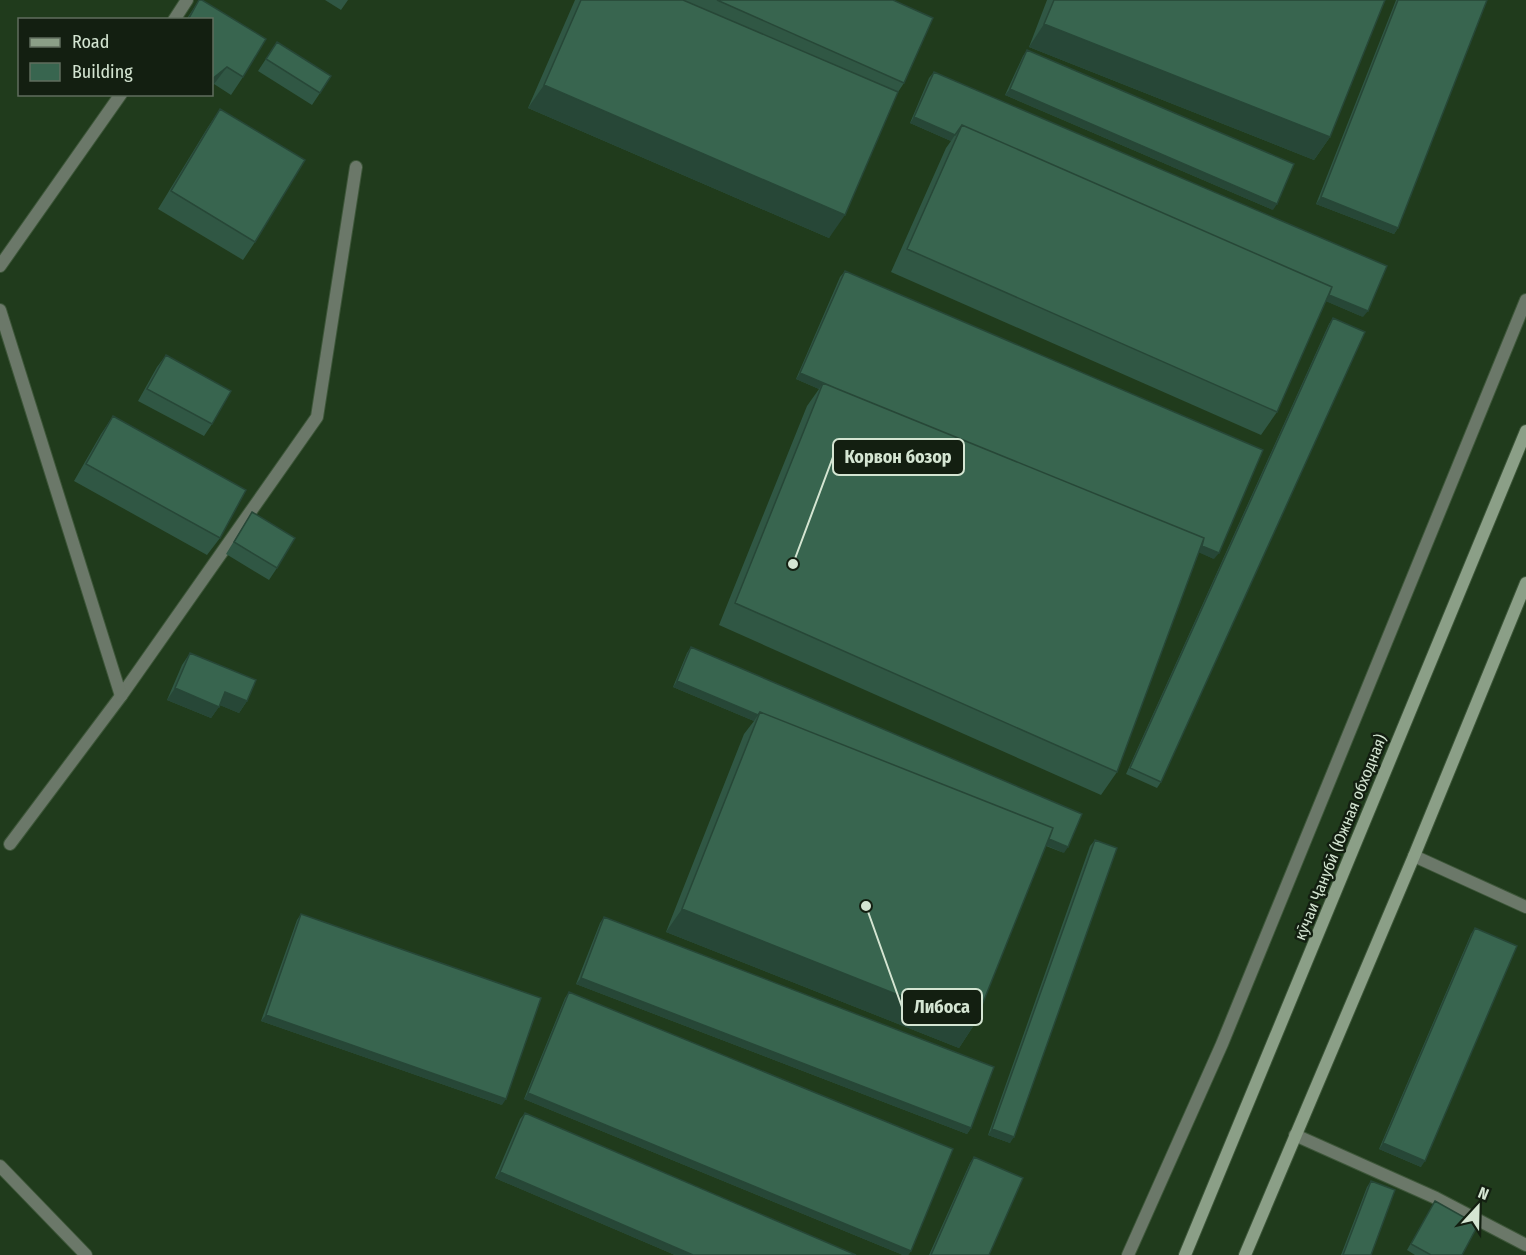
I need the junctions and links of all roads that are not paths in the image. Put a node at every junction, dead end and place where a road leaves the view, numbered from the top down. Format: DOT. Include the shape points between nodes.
graph roads {
  1 [pos="187,0"];
  2 [pos="175,18"];
  3 [pos="120,96"];
  4 [pos="356,167"];
  5 [pos="0,266"];
  6 [pos="1526,300"];
  7 [pos="0,310"];
  8 [pos="1526,431"];
  9 [pos="1526,583"];
  10 [pos="121,696"];
  11 [pos="10,844"];
  12 [pos="1414,856"];
  13 [pos="1526,907"];
  14 [pos="1295,1135"];
  15 [pos="0,1166"];
  16 [pos="1526,1245"];
  17 [pos="86,1255"];
  18 [pos="1128,1255"];
  19 [pos="1185,1255"];
  20 [pos="1245,1255"];
  1 -- 2 [label="street"];
  3 -- 5 [label="street"];
  4 -- 10 [label="street" via="317,417"];
  6 -- 18 [label="street" via="1222,1044"];
  7 -- 10 [label="street"];
  8 -- 19 [label="main road, кӯчаи Ҷанубӣ (Южная обходная)"];
  9 -- 12 [label="main road"];
  10 -- 11 [label="street"];
  12 -- 13 [label="street"];
  12 -- 14 [label="main road"];
  14 -- 16 [label="street" via="1436,1198"];
  14 -- 20 [label="main road"];
  15 -- 17 [label="street"];
}
